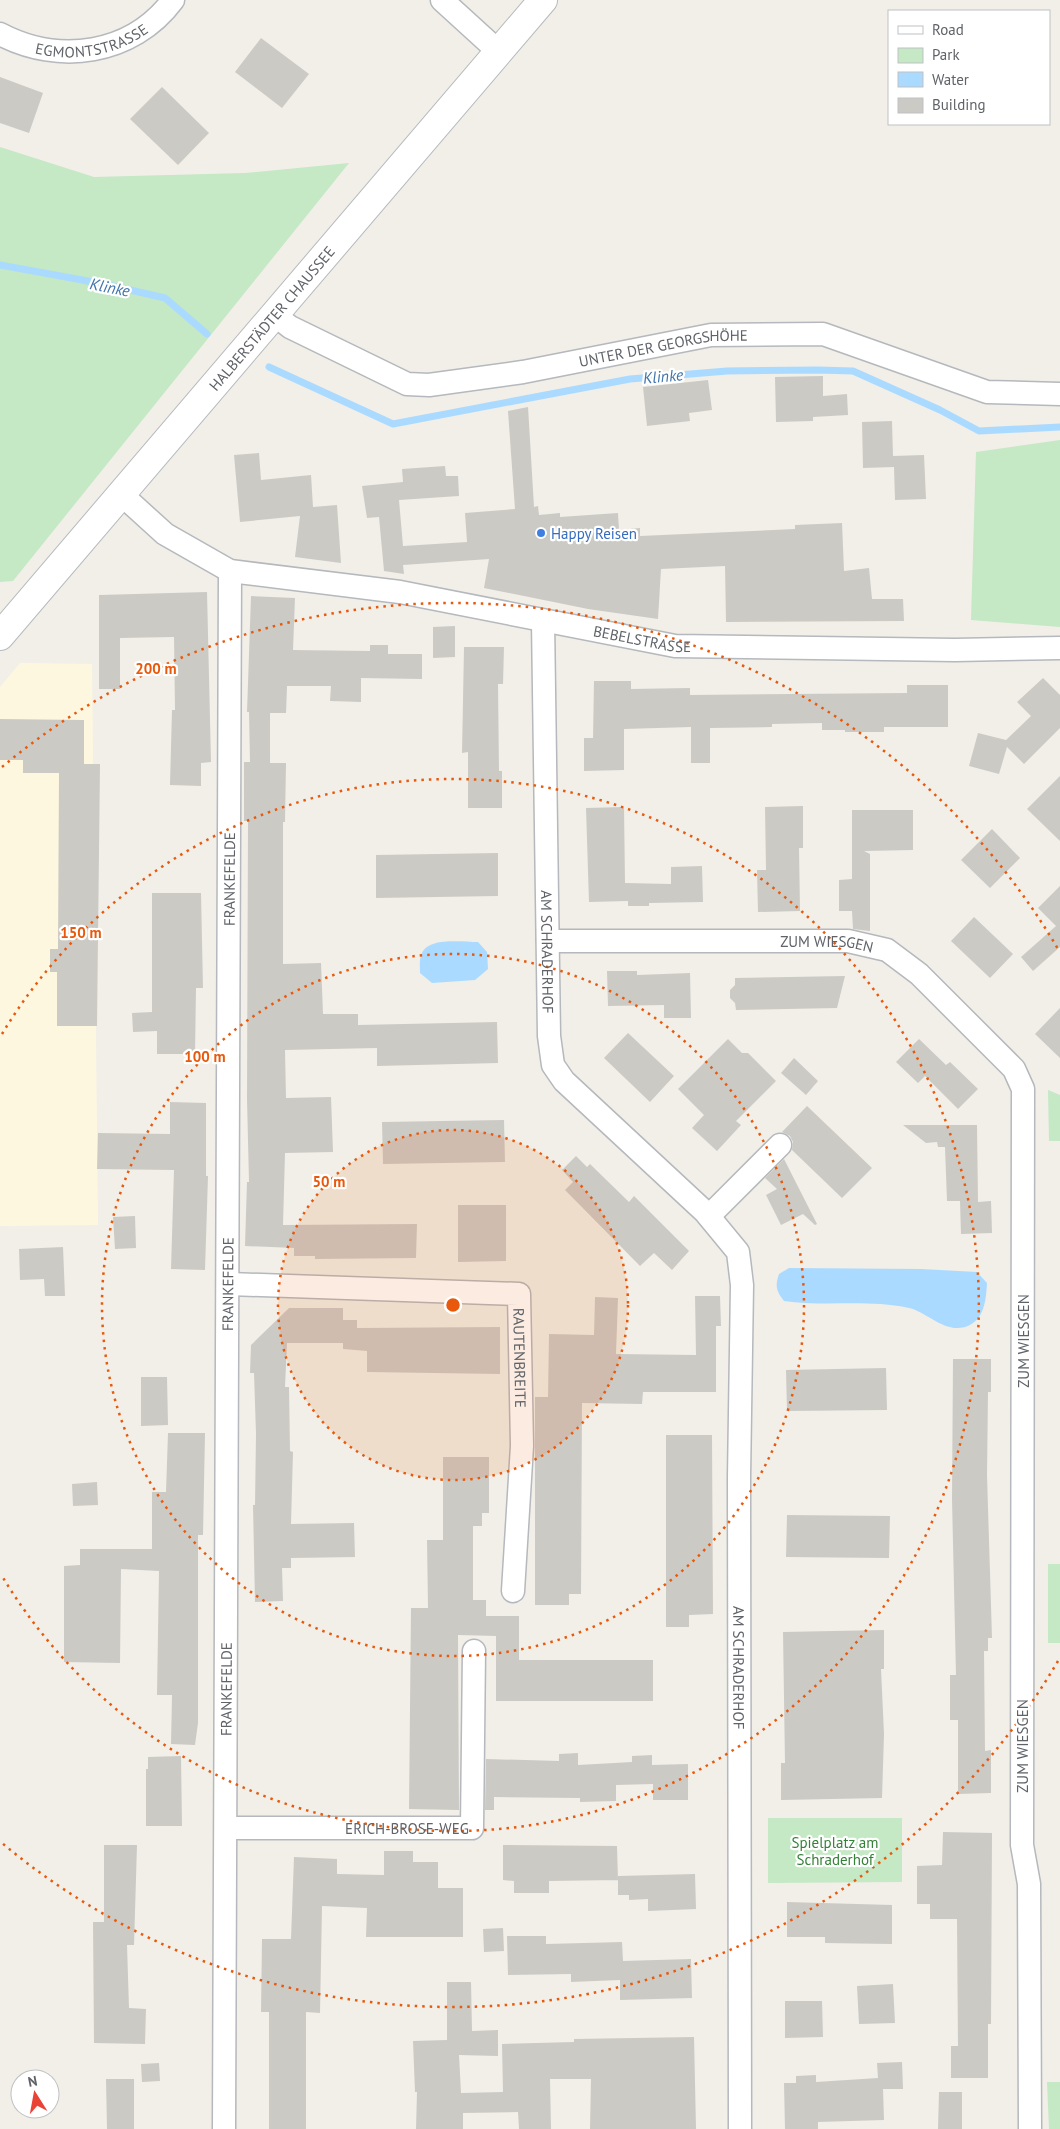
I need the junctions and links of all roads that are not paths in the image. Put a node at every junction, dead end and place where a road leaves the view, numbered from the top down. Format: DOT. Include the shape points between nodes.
graph roads {
  1 [pos="173,0"];
  2 [pos="442,0"];
  3 [pos="543,0"];
  4 [pos="0,34"];
  5 [pos="499,52"];
  6 [pos="266,324"];
  7 [pos="1060,394"];
  8 [pos="122,495"];
  9 [pos="230,571"];
  10 [pos="543,621"];
  11 [pos="0,636"];
  12 [pos="1060,648"];
  13 [pos="548,942"];
  14 [pos="780,1145"];
  15 [pos="709,1216"];
  16 [pos="229,1284"];
  17 [pos="513,1590"];
  18 [pos="474,1651"];
  19 [pos="226,1828"];
  20 [pos="224,2129"];
  21 [pos="740,2129"];
  22 [pos="1030,2129"];
  1 -- 4 [label="street, EGMONTSTRASSE" via="153,24 136,34 117,43 87,50 43,51 20,45"];
  2 -- 5 [label="street"];
  3 -- 5 [label="main road, HALBERSTÄDTER CHAUSSEE"];
  5 -- 6 [label="main road, HALBERSTÄDTER CHAUSSEE"];
  6 -- 7 [label="street, UNTER DER GEORGSHÖHE" via="290,327 408,384 429,385 523,372 711,335 823,334 987,392"];
  6 -- 8 [label="main road, HALBERSTÄDTER CHAUSSEE"];
  8 -- 9 [label="street" via="165,534"];
  8 -- 11 [label="main road, HALBERSTÄDTER CHAUSSEE"];
  9 -- 10 [label="street, BEBELSTRASSE" via="400,592"];
  9 -- 16 [label="street, FRANKEFELDE"];
  10 -- 12 [label="street, BEBELSTRASSE" via="675,646 954,650"];
  10 -- 13 [label="street, AM SCHRADERHOF"];
  13 -- 15 [label="street, AM SCHRADERHOF" via="549,1036 553,1065 564,1081"];
  13 -- 22 [label="street, ZUM WIESGEN" via="838,941 887,950 919,974 1014,1069 1023,1089 1022,1845 1029,1884"];
  14 -- 15 [label="street"];
  15 -- 21 [label="street, AM SCHRADERHOF" via="738,1252 742,1285 739,1477"];
  16 -- 17 [label="street, RAUTENBREITE" via="519,1294 522,1446"];
  16 -- 19 [label="street, FRANKEFELDE"];
  18 -- 19 [label="street, ERICH-BROSE-WEG" via="472,1828"];
  19 -- 20 [label="street, FRANKEFELDE"];
}
